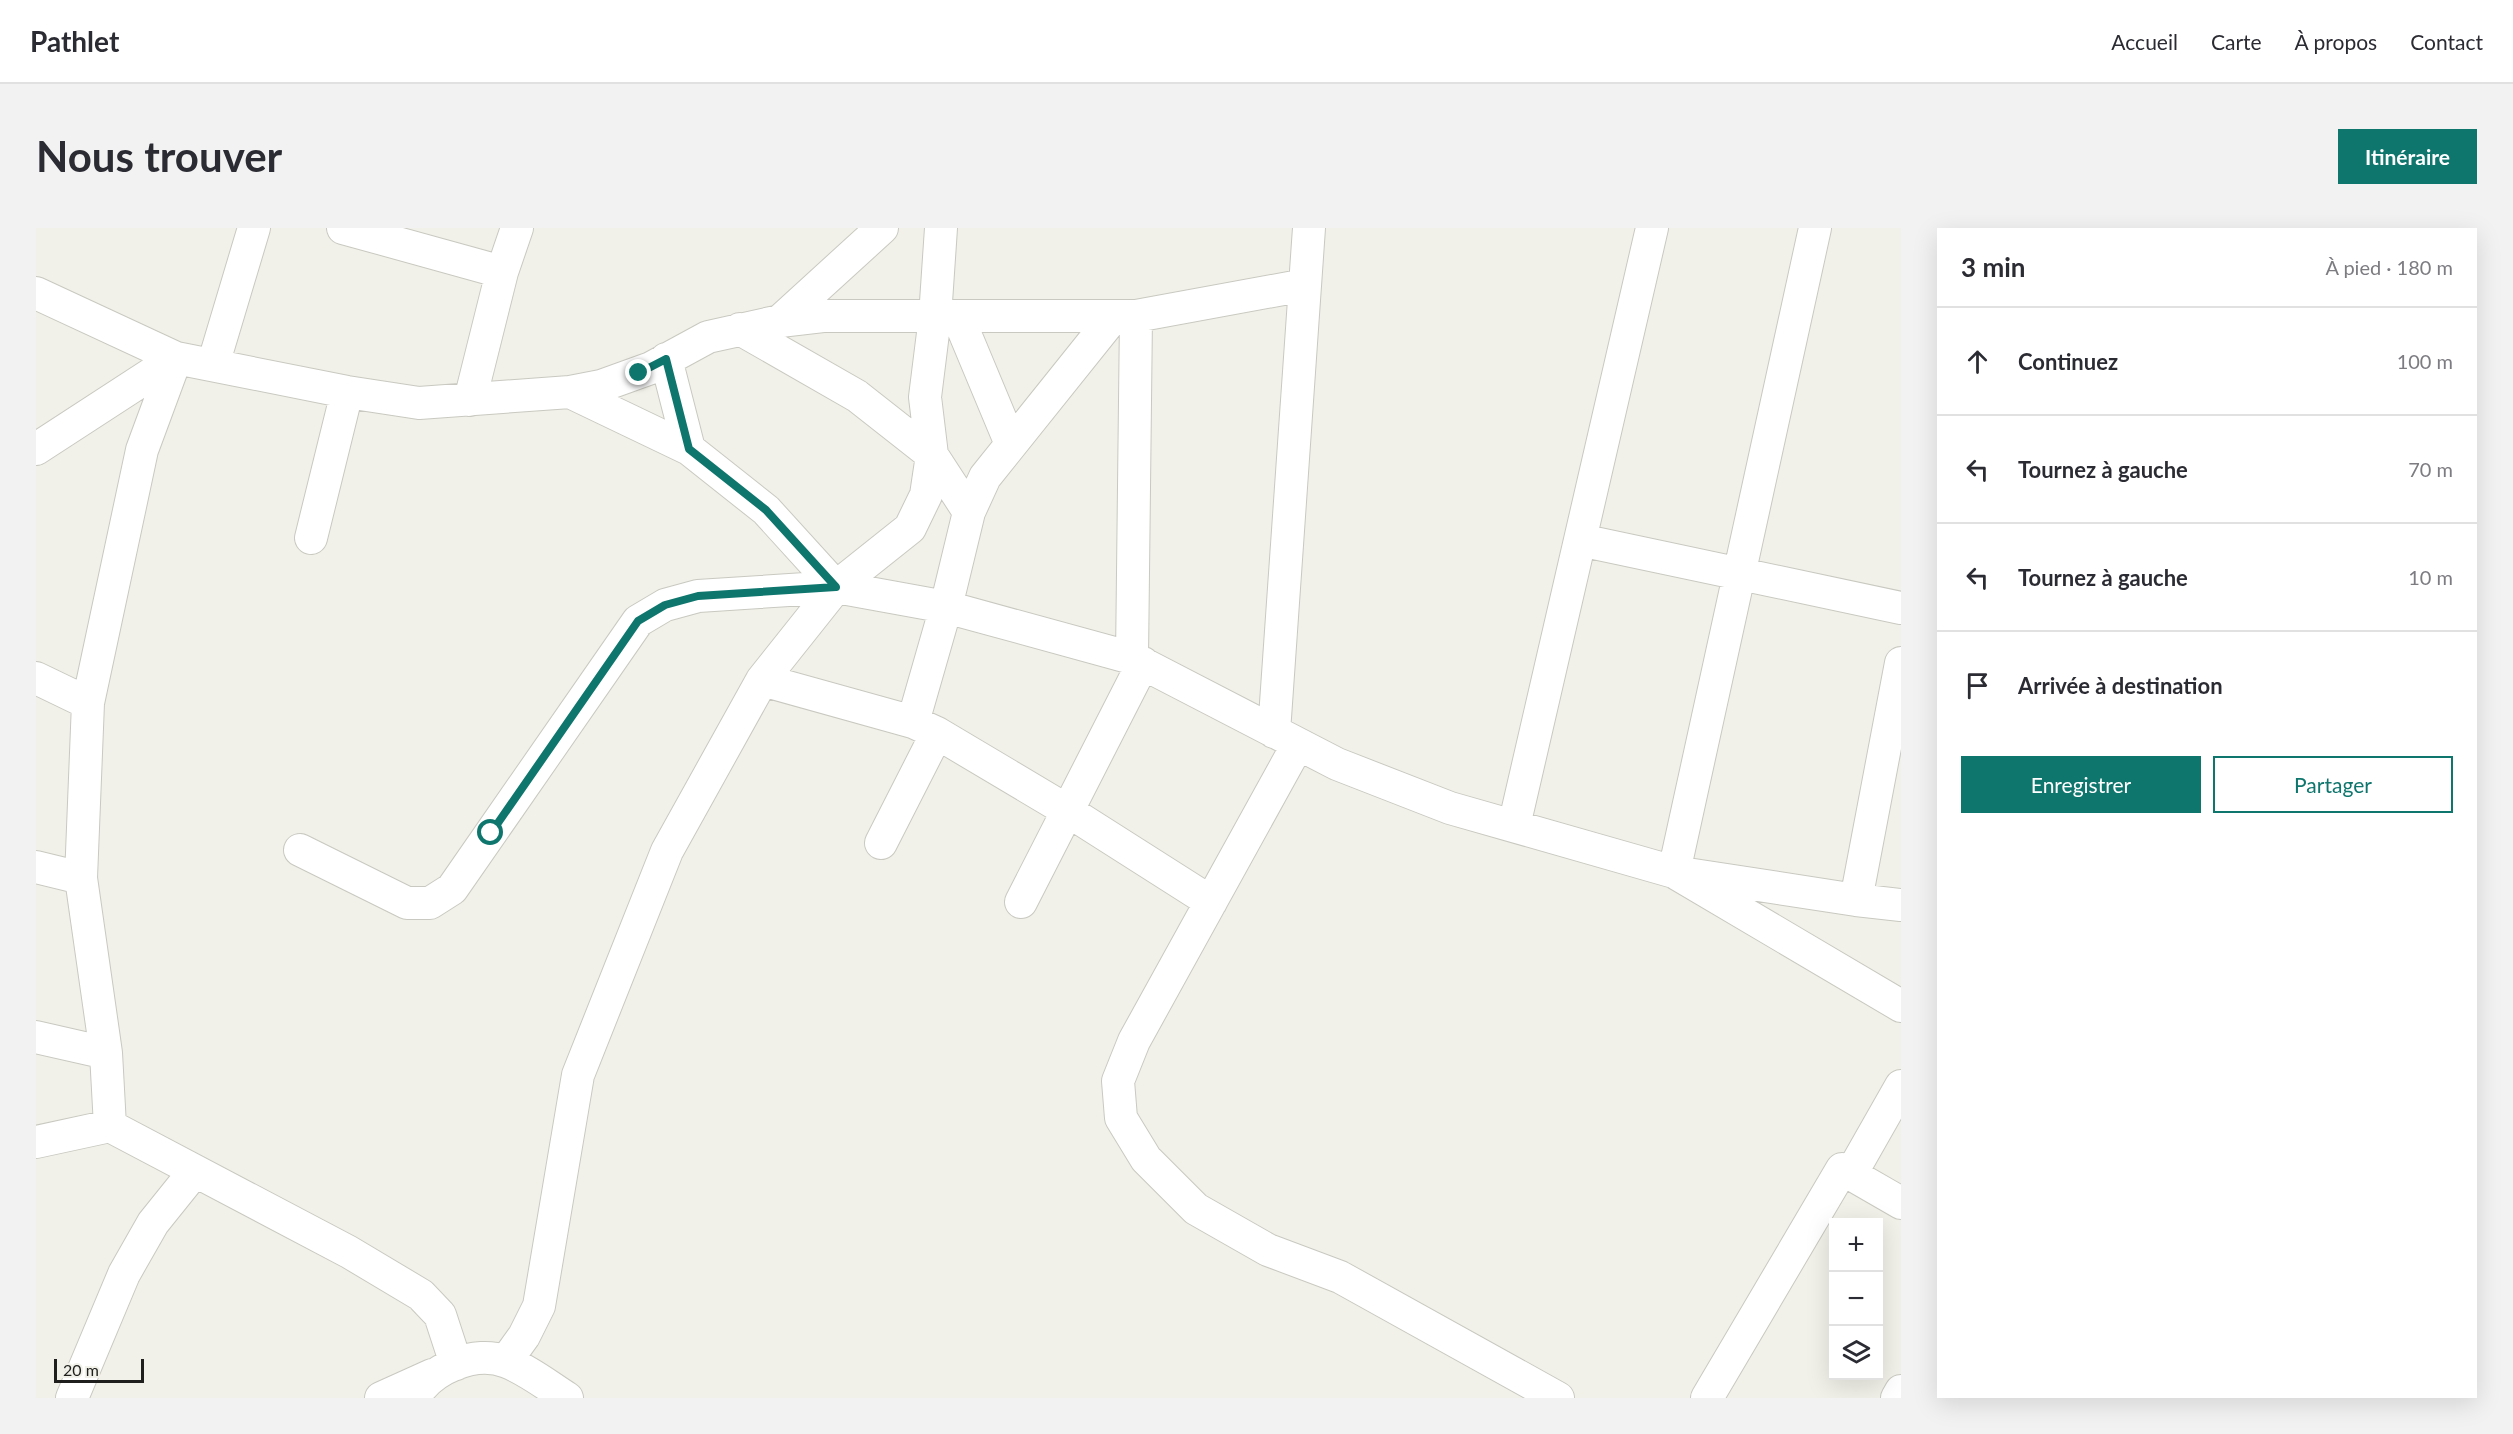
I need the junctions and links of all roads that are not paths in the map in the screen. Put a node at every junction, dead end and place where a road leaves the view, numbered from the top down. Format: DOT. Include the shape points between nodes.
graph roads {
  1 [pos="254,228"];
  2 [pos="343,228"];
  3 [pos="517,228"];
  4 [pos="882,228"];
  5 [pos="941,228"];
  6 [pos="1309,228"];
  7 [pos="1652,228"];
  8 [pos="1815,228"];
  9 [pos="502,272"];
  10 [pos="1305,285"];
  11 [pos="36,292"];
  12 [pos="1125,316"];
  13 [pos="947,317"];
  14 [pos="780,321"];
  15 [pos="740,329"];
  16 [pos="176,358"];
  17 [pos="666,359"];
  18 [pos="213,365"];
  19 [pos="347,392"];
  20 [pos="570,392"];
  21 [pos="470,400"];
  22 [pos="1011,444"];
  23 [pos="36,449"];
  24 [pos="689,449"];
  25 [pos="932,456"];
  26 [pos="969,512"];
  27 [pos="312,538"];
  28 [pos="1580,540"];
  29 [pos="1740,574"];
  30 [pos="836,587"];
  31 [pos="946,607"];
  32 [pos="1901,608"];
  33 [pos="1137,661"];
  34 [pos="1901,663"];
  35 [pos="36,678"];
  36 [pos="762,680"];
  37 [pos="88,703"];
  38 [pos="925,727"];
  39 [pos="1286,738"];
  40 [pos="1068,810"];
  41 [pos="1514,826"];
  42 [pos="881,843"];
  43 [pos="300,850"];
  44 [pos="36,867"];
  45 [pos="1674,872"];
  46 [pos="81,878"];
  47 [pos="1856,900"];
  48 [pos="1020,902"];
  49 [pos="1211,902"];
  50 [pos="1901,905"];
  51 [pos="1901,1006"];
  52 [pos="36,1037"];
  53 [pos="106,1053"];
  54 [pos="1901,1086"];
  55 [pos="110,1125"];
  56 [pos="36,1142"];
  57 [pos="194,1172"];
  58 [pos="1851,1174"];
  59 [pos="1901,1203"];
  60 [pos="506,1361"];
  61 [pos="435,1379"];
  62 [pos="1901,1391"];
  63 [pos="72,1398"];
  64 [pos="381,1398"];
  65 [pos="567,1398"];
  66 [pos="1558,1398"];
  67 [pos="1707,1398"];
  68 [pos="1897,1398"];
  1 -- 18 [label="street"];
  2 -- 9 [label="street"];
  3 -- 9 [label="street"];
  4 -- 14 [label="street"];
  5 -- 13 [label="street"];
  6 -- 10 [label="street"];
  7 -- 28 [label="street"];
  8 -- 29 [label="street"];
  9 -- 21 [label="street"];
  10 -- 12 [label="street"];
  10 -- 39 [label="street"];
  11 -- 16 [label="street"];
  12 -- 13 [label="street"];
  12 -- 22 [label="street"];
  12 -- 33 [label="street"];
  13 -- 14 [label="street" via="823,316"];
  13 -- 22 [label="street"];
  13 -- 25 [label="street" via="925,397"];
  14 -- 15 [label="street"];
  15 -- 17 [label="street" via="708,337"];
  15 -- 25 [label="street" via="857,396"];
  16 -- 18 [label="street"];
  16 -- 23 [label="street"];
  16 -- 37 [label="street" via="142,450"];
  17 -- 20 [label="street" via="627,378"];
  17 -- 24 [label="street"];
  18 -- 19 [label="street"];
  19 -- 21 [label="street" via="419,403"];
  19 -- 27 [label="street"];
  20 -- 21 [label="street"];
  20 -- 24 [label="street"];
  22 -- 26 [label="street" via="985,477"];
  24 -- 30 [label="street" via="766,510"];
  25 -- 26 [label="street"];
  25 -- 30 [label="street" via="926,495 910,528"];
  26 -- 31 [label="street"];
  28 -- 29 [label="street"];
  28 -- 41 [label="street"];
  29 -- 32 [label="street"];
  29 -- 45 [label="street"];
  30 -- 31 [label="street"];
  30 -- 36 [label="street"];
  30 -- 43 [label="street" via="698,596 665,605 638,621 452,889 430,903 406,903"];
  31 -- 33 [label="street"];
  31 -- 38 [label="street"];
  33 -- 39 [label="street"];
  33 -- 40 [label="street"];
  34 -- 47 [label="street"];
  35 -- 37 [label="street"];
  36 -- 38 [label="street"];
  36 -- 60 [label="street" via="667,851 578,1075 539,1306"];
  37 -- 46 [label="street"];
  38 -- 40 [label="street"];
  38 -- 42 [label="street"];
  39 -- 41 [label="street" via="1336,764 1450,808"];
  39 -- 49 [label="street"];
  40 -- 48 [label="street"];
  40 -- 49 [label="street"];
  41 -- 45 [label="street"];
  44 -- 46 [label="street"];
  45 -- 47 [label="street"];
  45 -- 51 [label="street"];
  46 -- 53 [label="street"];
  47 -- 50 [label="street"];
  49 -- 66 [label="street" via="1134,1041 1118,1081 1121,1118 1146,1159 1196,1209 1268,1250 1340,1276"];
  52 -- 53 [label="street"];
  53 -- 55 [label="street"];
  54 -- 58 [label="street"];
  55 -- 56 [label="street"];
  55 -- 57 [label="street"];
  57 -- 61 [label="street" via="349,1252 421,1295 440,1315"];
  57 -- 63 [label="street" via="153,1223 124,1274"];
  58 -- 59 [label="street"];
  58 -- 67 [label="street" via="1842,1169"];
  60 -- 61 [label="street" via="481,1359"];
  60 -- 65 [label="street"];
  61 -- 64 [label="street"];
  62 -- 68 [label="street"];
}
